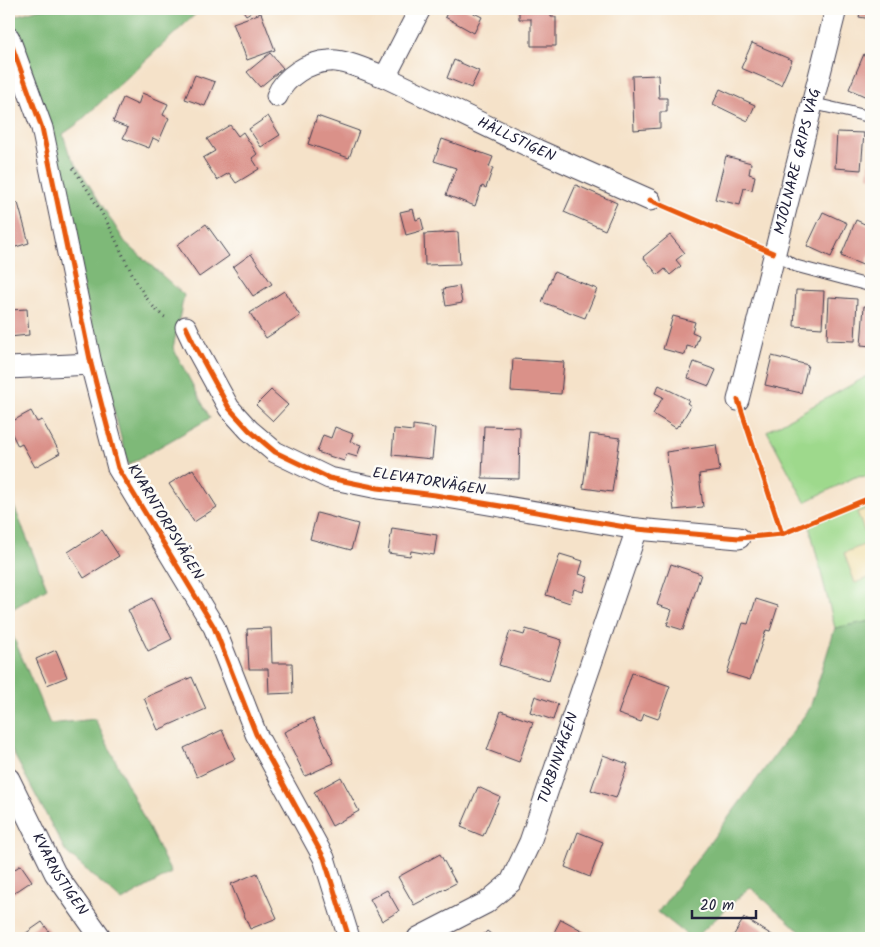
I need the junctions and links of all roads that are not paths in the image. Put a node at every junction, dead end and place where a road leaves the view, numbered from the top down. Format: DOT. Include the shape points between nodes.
graph roads {
  1 [pos="420,9"];
  2 [pos="836,9"];
  3 [pos="9,38"];
  4 [pos="385,77"];
  5 [pos="277,96"];
  6 [pos="811,103"];
  7 [pos="871,117"];
  8 [pos="650,200"];
  9 [pos="774,254"];
  10 [pos="871,286"];
  11 [pos="186,327"];
  12 [pos="91,364"];
  13 [pos="9,368"];
  14 [pos="738,400"];
  15 [pos="637,529"];
  16 [pos="739,538"];
  17 [pos="9,779"];
  18 [pos="101,938"];
  19 [pos="349,938"];
  20 [pos="418,938"];
  1 -- 4 [label="street"];
  2 -- 6 [label="street, MJÖLNARE GRIPS VÄG"];
  3 -- 12 [label="street, KVARNTORPSVÄGEN" via="42,128"];
  4 -- 5 [label="street, HÄLLSTIGEN" via="331,60 294,74"];
  4 -- 8 [label="street, HÄLLSTIGEN"];
  6 -- 7 [label="lane"];
  6 -- 9 [label="street, MJÖLNARE GRIPS VÄG"];
  9 -- 10 [label="lane" via="796,266"];
  9 -- 14 [label="street, MJÖLNARE GRIPS VÄG"];
  11 -- 15 [label="street, ELEVATORVÄGEN" via="230,408 249,430 274,452 329,478"];
  12 -- 13 [label="street"];
  12 -- 19 [label="street, KVARNTORPSVÄGEN" via="118,468 214,627 256,734 324,858"];
  15 -- 16 [label="street, ELEVATORVÄGEN"];
  15 -- 20 [label="street, TURBINVÄGEN" via="530,842 511,882 486,903"];
  17 -- 18 [label="street, KVARNSTIGEN" via="55,873"];
}
